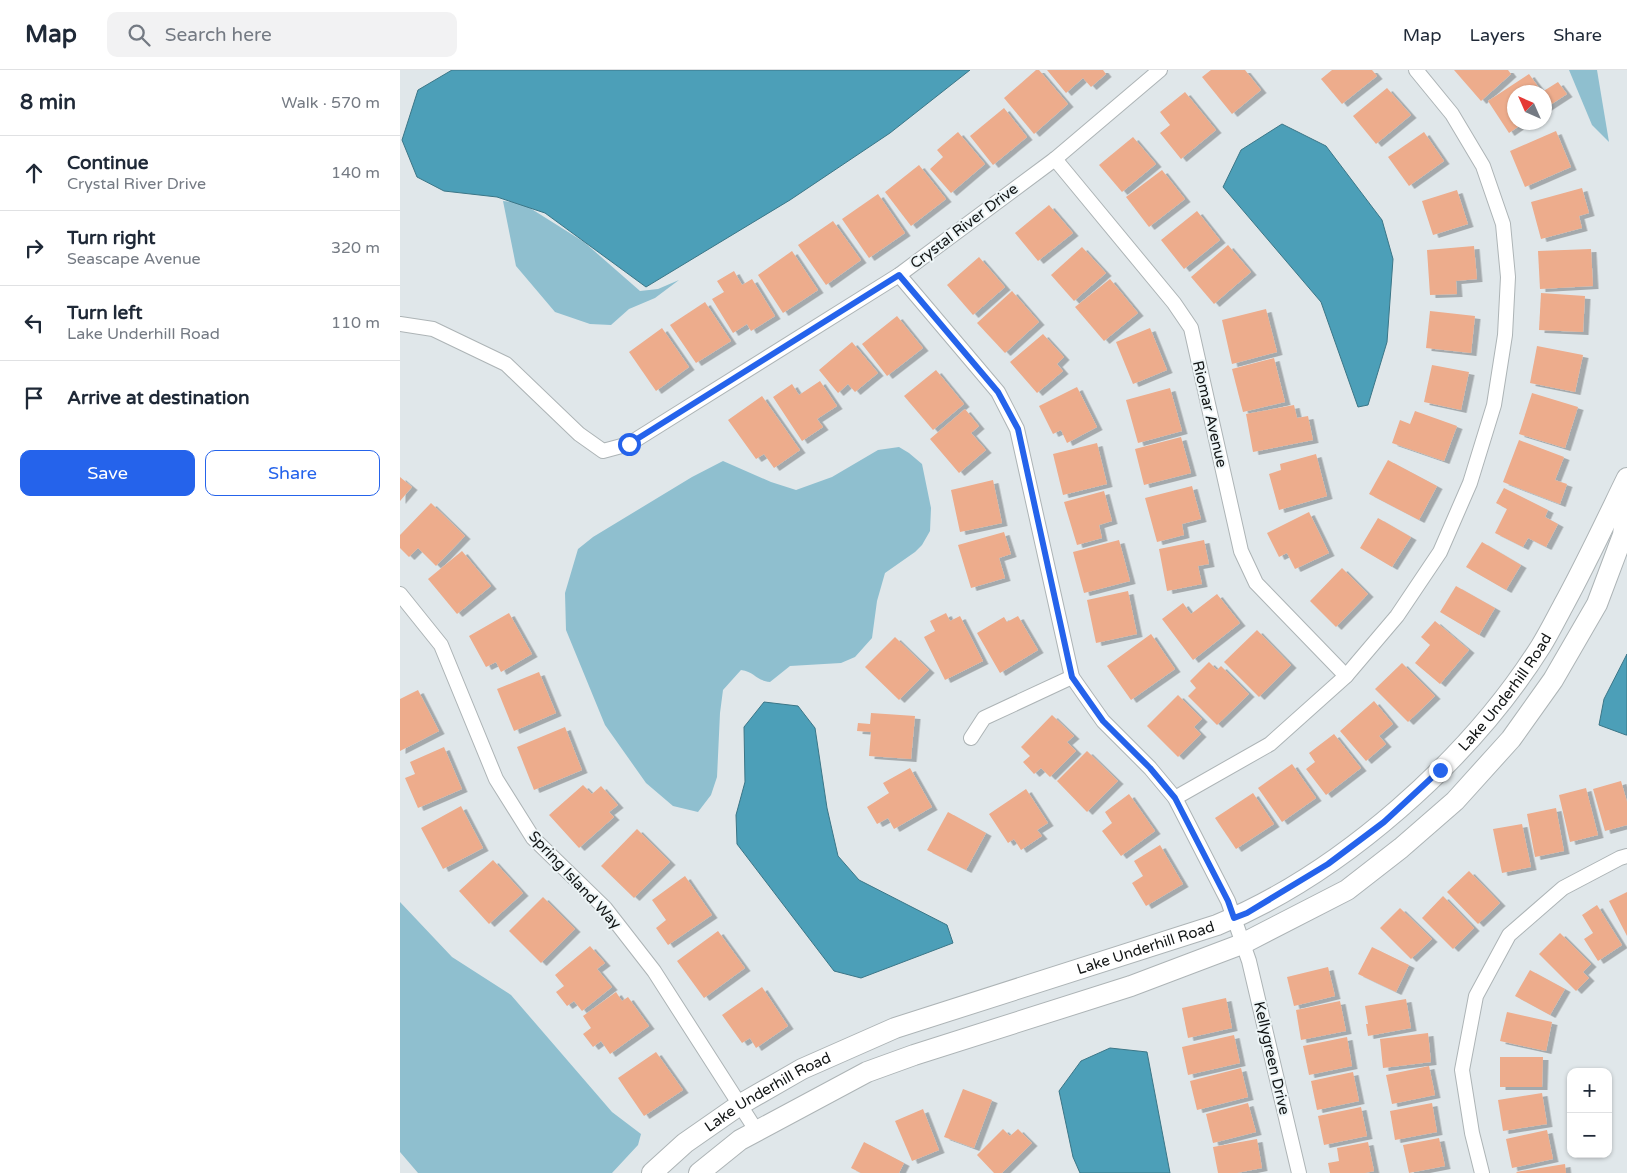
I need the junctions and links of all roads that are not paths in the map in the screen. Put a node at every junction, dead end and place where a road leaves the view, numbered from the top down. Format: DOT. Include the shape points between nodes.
graph roads {
  1 [pos="1160,70"];
  2 [pos="1416,70"];
  3 [pos="1055,158"];
  4 [pos="899,275"];
  5 [pos="400,324"];
  6 [pos="1627,478"];
  7 [pos="1627,502"];
  8 [pos="400,594"];
  9 [pos="1346,676"];
  10 [pos="1072,677"];
  11 [pos="971,738"];
  12 [pos="1175,798"];
  13 [pos="1627,856"];
  14 [pos="1234,918"];
  15 [pos="1242,944"];
  16 [pos="741,1104"];
  17 [pos="756,1130"];
  18 [pos="652,1173"];
  19 [pos="698,1173"];
  20 [pos="1299,1173"];
  21 [pos="1482,1173"];
  1 -- 3 [label="street, Crystal River Drive"];
  2 -- 9 [label="street" via="1452,114 1483,166 1503,224 1508,277 1505,334 1494,405 1470,483 1440,552 1397,616"];
  3 -- 4 [label="street, Crystal River Drive"];
  3 -- 9 [label="street, Riomar Avenue" via="1191,328 1241,551 1256,583"];
  4 -- 5 [label="street, Crystal River Drive" via="629,444 603,451 579,434 506,364 433,330"];
  4 -- 10 [label="street" via="998,392 1018,429"];
  6 -- 14 [label="street, Lake Underhill Road" via="1542,646 1494,712 1440,770 1384,822 1328,864"];
  7 -- 15 [label="street, Lake Underhill Road" via="1623,534 1597,604 1553,680 1511,739 1455,801 1346,890"];
  8 -- 16 [label="street, Spring Island Way" via="441,645 496,779 533,838 605,908 654,971"];
  9 -- 12 [label="street" via="1270,744"];
  10 -- 11 [label="street" via="984,718"];
  10 -- 12 [label="street, Kellygreen Drive" via="1103,721"];
  12 -- 14 [label="street, Kellygreen Drive"];
  13 -- 21 [label="street" via="1562,888 1510,935 1476,996 1462,1070"];
  14 -- 15 [label="street, Kellygreen Drive"];
  14 -- 16 [label="street, Lake Underhill Road" via="895,1028 802,1069"];
  15 -- 17 [label="street, Lake Underhill Road" via="1131,986 867,1072"];
  15 -- 20 [label="street, Kellygreen Drive" via="1249,961"];
  16 -- 17 [label="street, Spring Island Way"];
  16 -- 18 [label="street, Lake Underhill Road" via="685,1143"];
  17 -- 19 [label="street, Lake Underhill Road"];
}
